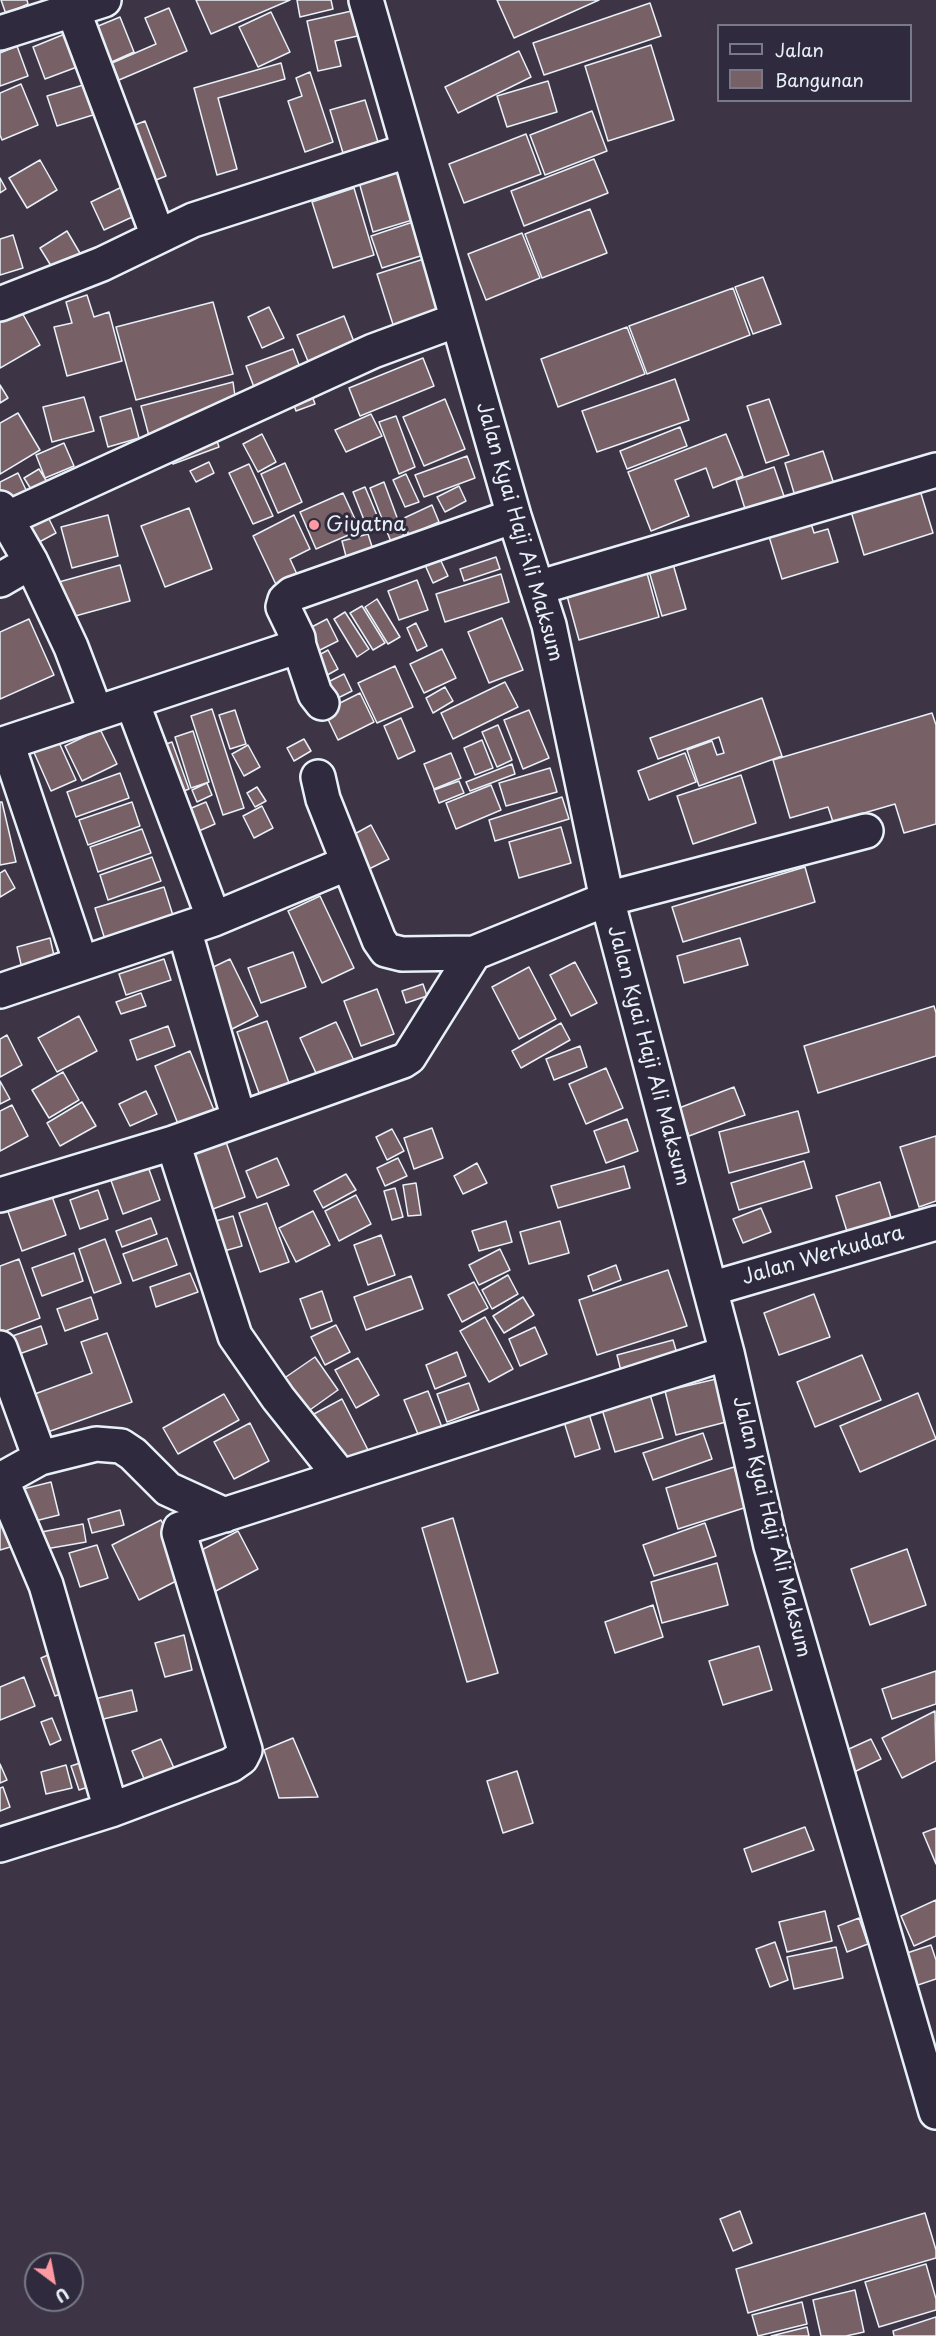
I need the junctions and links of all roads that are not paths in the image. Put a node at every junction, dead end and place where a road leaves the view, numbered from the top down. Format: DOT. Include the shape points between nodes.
graph roads {
  1 [pos="104,0"];
  2 [pos="366,0"];
  3 [pos="73,10"];
  4 [pos="0,31"];
  5 [pos="408,151"];
  6 [pos="158,236"];
  7 [pos="0,304"];
  8 [pos="457,320"];
  9 [pos="936,470"];
  10 [pos="3,514"];
  11 [pos="514,516"];
  12 [pos="31,562"];
  13 [pos="0,580"];
  14 [pos="537,588"];
  15 [pos="299,646"];
  16 [pos="132,702"];
  17 [pos="322,704"];
  18 [pos="96,713"];
  19 [pos="3,744"];
  20 [pos="318,777"];
  21 [pos="866,831"];
  22 [pos="348,863"];
  23 [pos="607,899"];
  24 [pos="199,924"];
  25 [pos="474,953"];
  26 [pos="81,963"];
  27 [pos="0,991"];
  28 [pos="239,1119"];
  29 [pos="172,1143"];
  30 [pos="0,1195"];
  31 [pos="936,1223"];
  32 [pos="710,1289"];
  33 [pos="0,1348"];
  34 [pos="728,1353"];
  35 [pos="40,1458"];
  36 [pos="341,1477"];
  37 [pos="3,1493"];
  38 [pos="225,1515"];
  39 [pos="111,1810"];
  40 [pos="0,1845"];
  41 [pos="936,2112"];
  1 -- 3 [label="street"];
  2 -- 5 [label="street, Jalan Kyai Haji Ali Maksum"];
  3 -- 4 [label="street"];
  3 -- 6 [label="street"];
  5 -- 6 [label="street" via="193,220"];
  5 -- 8 [label="street, Jalan Kyai Haji Ali Maksum"];
  6 -- 7 [label="street" via="102,264"];
  8 -- 10 [label="street" via="373,351"];
  8 -- 11 [label="street, Jalan Kyai Haji Ali Maksum"];
  9 -- 14 [label="street"];
  10 -- 12 [label="street"];
  11 -- 14 [label="street, Jalan Kyai Haji Ali Maksum"];
  11 -- 15 [label="street" via="292,594 282,607"];
  12 -- 13 [label="street"];
  12 -- 18 [label="street" via="71,647"];
  14 -- 23 [label="street, Jalan Kyai Haji Ali Maksum" via="549,625"];
  15 -- 16 [label="street"];
  15 -- 17 [label="street"];
  16 -- 18 [label="street"];
  16 -- 24 [label="street"];
  18 -- 19 [label="street"];
  19 -- 26 [label="street"];
  20 -- 22 [label="street"];
  21 -- 23 [label="street"];
  22 -- 24 [label="street"];
  22 -- 25 [label="street" via="386,950 402,954"];
  23 -- 25 [label="street"];
  23 -- 32 [label="street, Jalan Kyai Haji Ali Maksum"];
  24 -- 26 [label="street"];
  24 -- 28 [label="street"];
  25 -- 28 [label="street" via="403,1061"];
  26 -- 27 [label="street"];
  28 -- 29 [label="street"];
  29 -- 30 [label="street"];
  29 -- 36 [label="street" via="235,1336"];
  31 -- 32 [label="street, Jalan Werkudara"];
  32 -- 34 [label="street, Jalan Kyai Haji Ali Maksum"];
  33 -- 35 [label="street"];
  34 -- 36 [label="street"];
  34 -- 41 [label="street, Jalan Kyai Haji Ali Maksum" via="771,1546"];
  35 -- 37 [label="street" via="4,1478"];
  35 -- 38 [label="street" via="96,1444 121,1446 168,1489"];
  36 -- 38 [label="street"];
  37 -- 39 [label="street" via="46,1585"];
  38 -- 39 [label="street" via="184,1527 180,1533 245,1750 231,1765"];
  39 -- 40 [label="street"];
}
